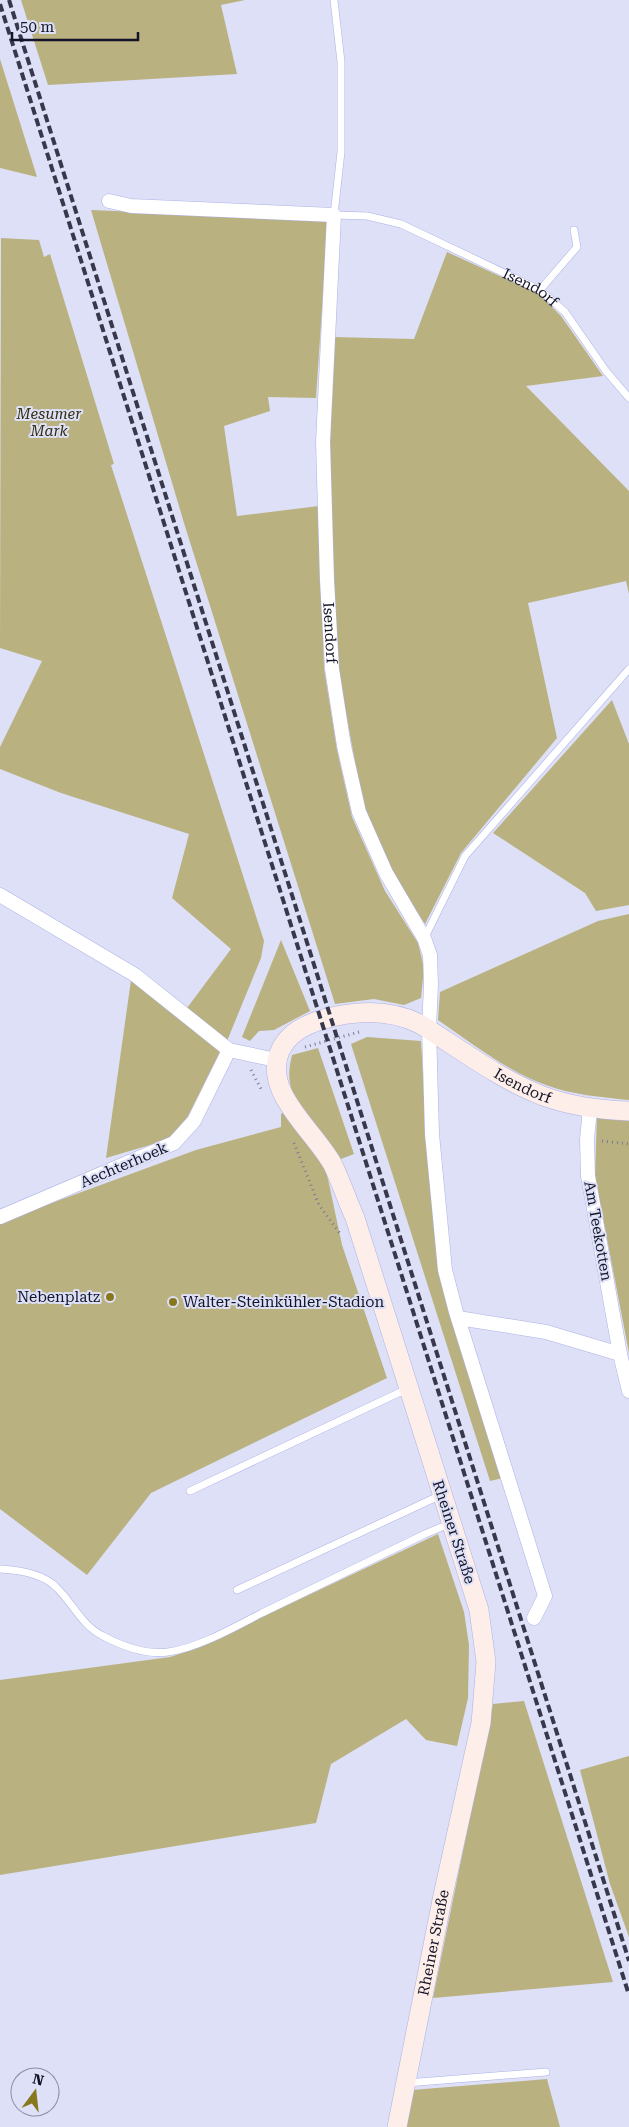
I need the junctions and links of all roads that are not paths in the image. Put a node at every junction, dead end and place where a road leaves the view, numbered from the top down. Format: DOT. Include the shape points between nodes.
graph roads {
  1 [pos="334,0"];
  2 [pos="109,201"];
  3 [pos="334,215"];
  4 [pos="574,230"];
  5 [pos="540,290"];
  6 [pos="629,398"];
  7 [pos="629,669"];
  8 [pos="0,895"];
  9 [pos="424,938"];
  10 [pos="355,1014"];
  11 [pos="428,1030"];
  12 [pos="229,1050"];
  13 [pos="276,1060"];
  14 [pos="590,1108"];
  15 [pos="629,1111"];
  16 [pos="0,1217"];
  17 [pos="458,1318"];
  18 [pos="620,1354"];
  19 [pos="409,1388"];
  20 [pos="629,1391"];
  21 [pos="190,1491"];
  22 [pos="442,1494"];
  23 [pos="452,1523"];
  24 [pos="0,1569"];
  25 [pos="238,1590"];
  26 [pos="534,1618"];
  27 [pos="546,2072"];
  28 [pos="406,2083"];
  29 [pos="396,2127"];
  1 -- 3 [label="lane, Isendorf" via="341,62 341,152"];
  2 -- 3 [label="street, Isendorf" via="131,206"];
  3 -- 5 [label="lane, Isendorf" via="367,216 401,224"];
  3 -- 9 [label="street, Isendorf" via="323,442 332,669 359,812 386,873"];
  4 -- 5 [label="lane" via="577,248"];
  5 -- 6 [label="lane, Isendorf" via="565,312"];
  7 -- 9 [label="lane" via="464,856"];
  8 -- 12 [label="street" via="134,975"];
  9 -- 11 [label="street, Isendorf" via="430,955"];
  10 -- 11 [label="street, Isendorf" via="389,1013 405,1017"];
  10 -- 13 [label="street, Rheiner Straße" via="330,1017 299,1028 284,1042"];
  11 -- 14 [label="street, Isendorf" via="523,1087"];
  11 -- 17 [label="street" via="432,1134 445,1270"];
  12 -- 13 [label="street"];
  12 -- 16 [label="street, Aechterhoek" via="194,1121 174,1143"];
  13 -- 19 [label="street, Rheiner Straße" via="276,1081 289,1106 312,1133 332,1165 354,1218"];
  14 -- 15 [label="street, Isendorf"];
  14 -- 18 [label="street, Am Teekotten" via="586,1140 588,1176"];
  17 -- 18 [label="street" via="546,1332"];
  17 -- 26 [label="street" via="545,1596"];
  18 -- 20 [label="street, Am Teekotten"];
  19 -- 21 [label="lane"];
  19 -- 22 [label="street, Rheiner Straße"];
  22 -- 23 [label="street, Rheiner Straße"];
  22 -- 25 [label="lane"];
  23 -- 24 [label="lane" via="246,1622 168,1652 134,1649 102,1636 82,1621 50,1582 32,1574"];
  23 -- 28 [label="street, Rheiner Straße" via="479,1610 486,1662 482,1714"];
  27 -- 28 [label="lane"];
  28 -- 29 [label="street, Rheiner Straße"];
}
